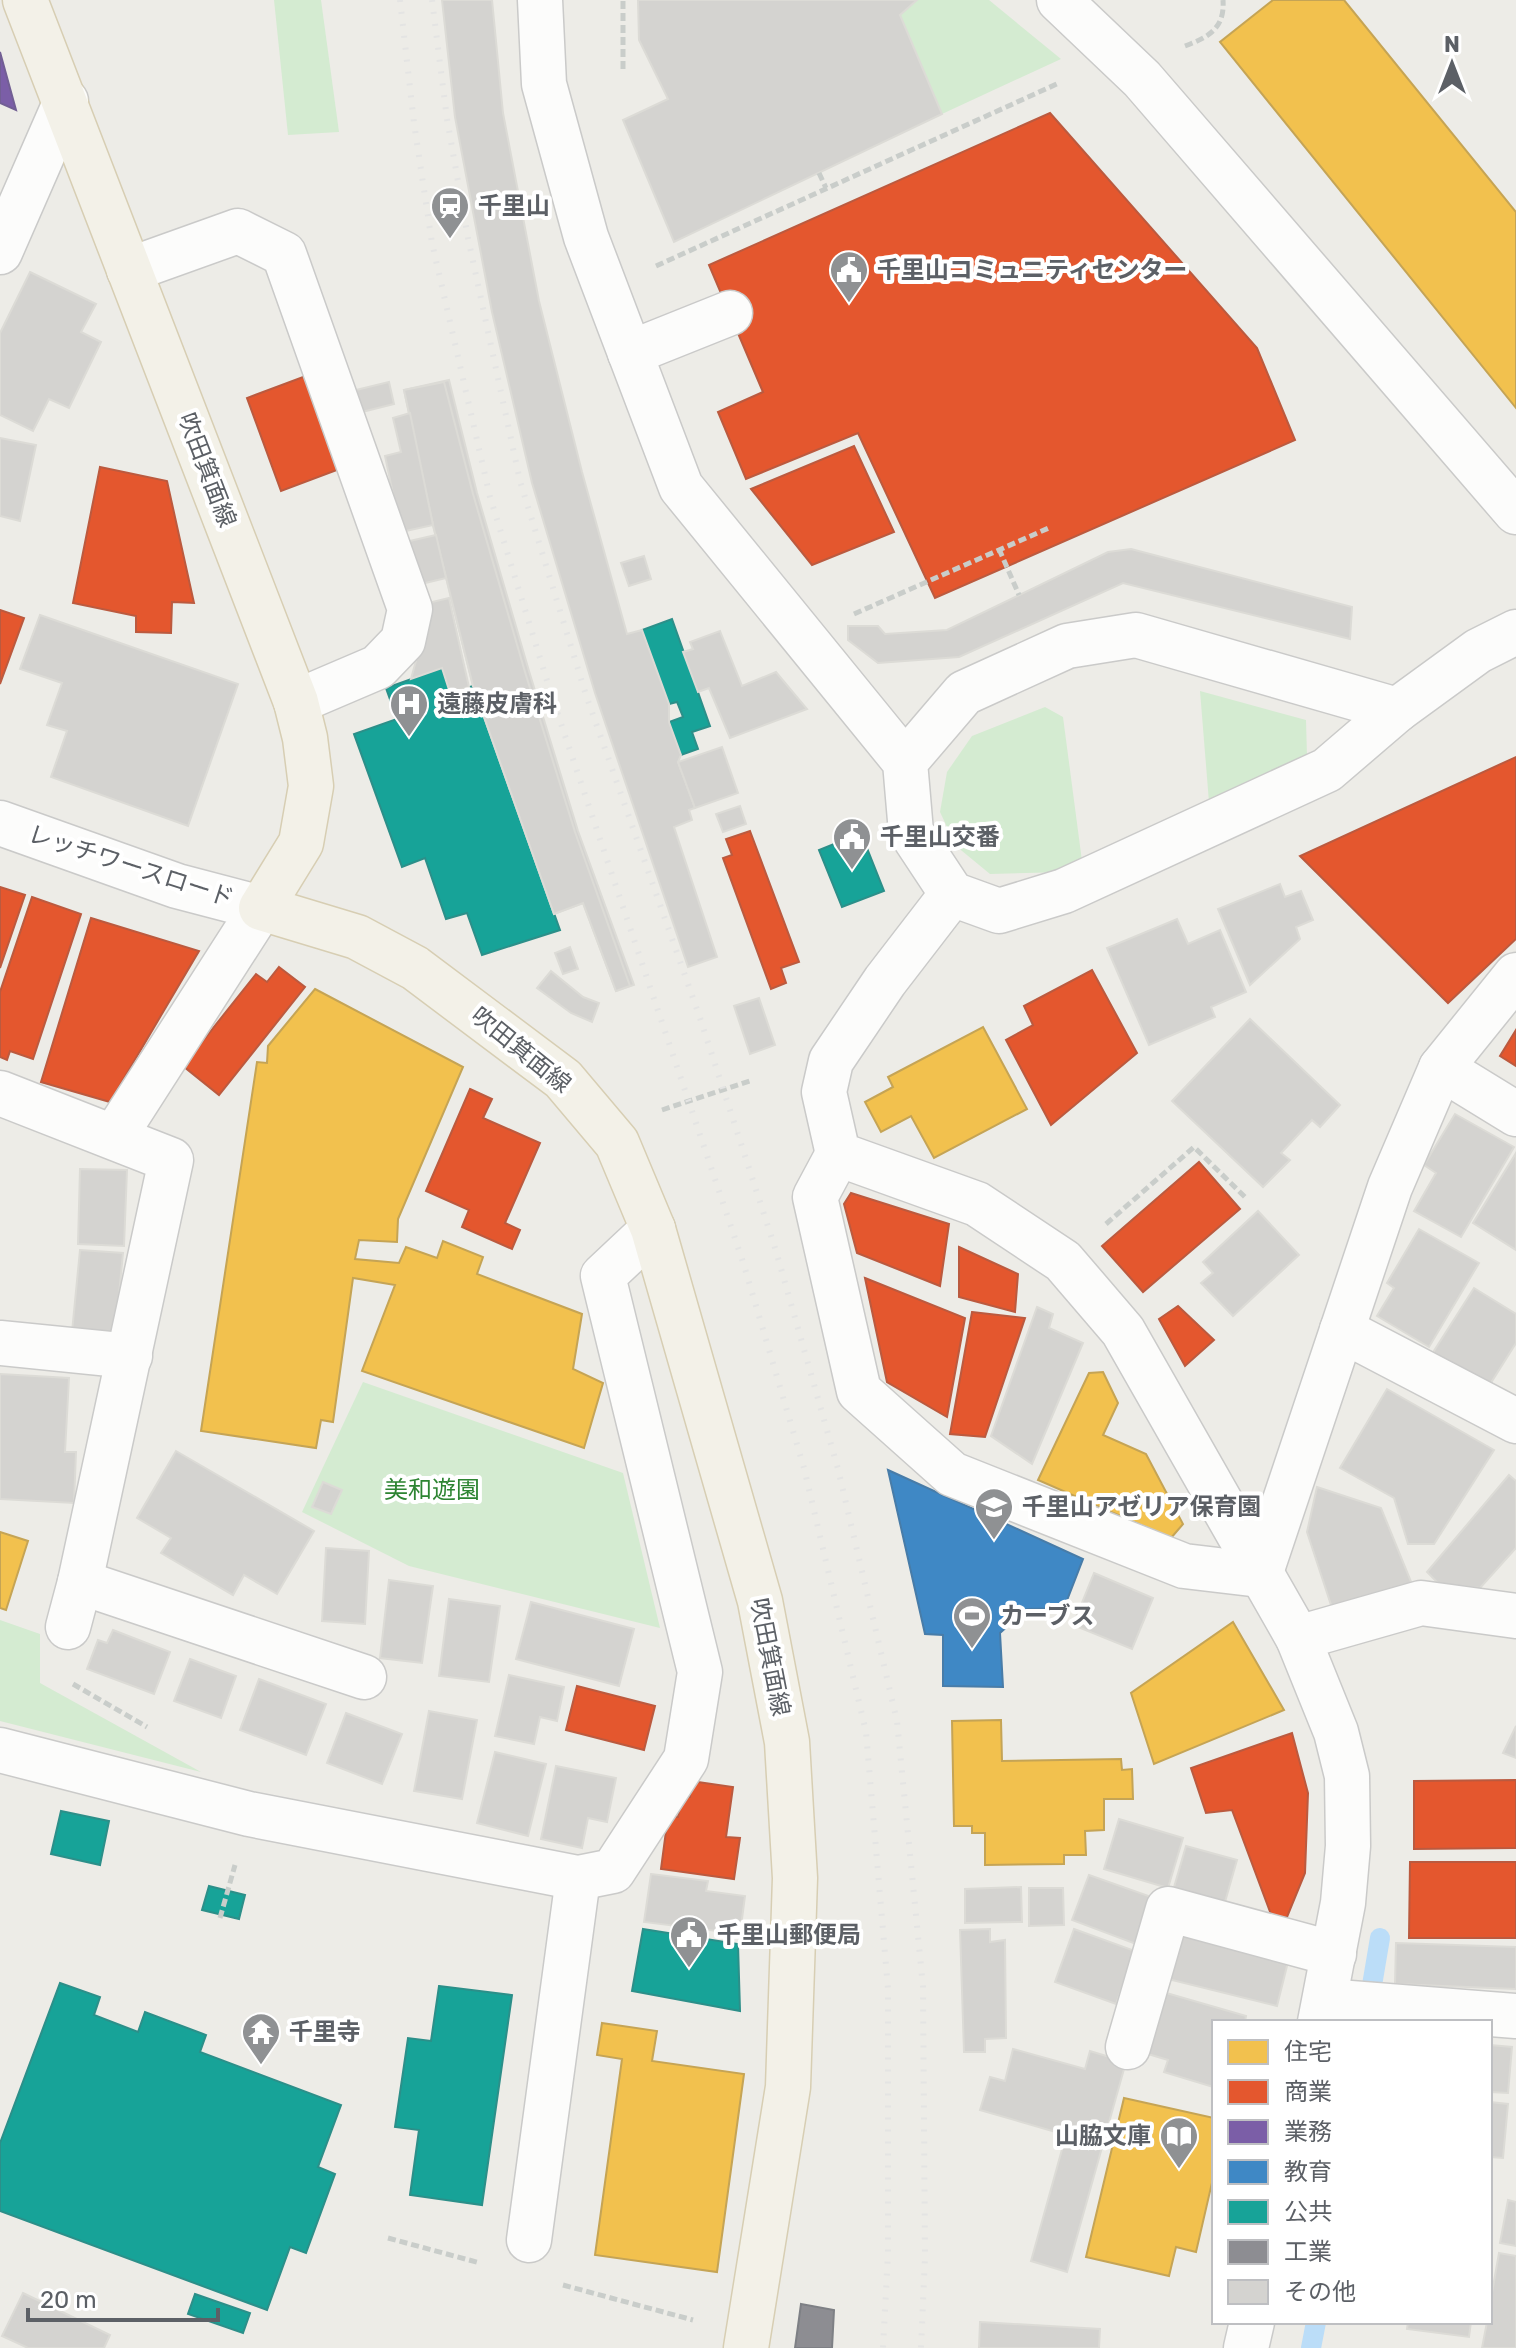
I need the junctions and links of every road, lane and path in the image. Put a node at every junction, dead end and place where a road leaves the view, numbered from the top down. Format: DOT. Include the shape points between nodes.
graph roads {
  1 [pos="25,0"];
  2 [pos="540,0"];
  3 [pos="623,0"];
  4 [pos="1059,0"];
  5 [pos="1223,0"];
  6 [pos="1174,50"];
  7 [pos="623,69"];
  8 [pos="1059,83"];
  9 [pos="66,101"];
  10 [pos="819,173"];
  11 [pos="826,188"];
  12 [pos="0,252"];
  13 [pos="652,268"];
  14 [pos="129,270"];
  15 [pos="730,313"];
  16 [pos="630,353"];
  17 [pos="1516,512"];
  18 [pos="1051,527"];
  19 [pos="999,549"];
  20 [pos="1019,595"];
  21 [pos="842,619"];
  22 [pos="1516,632"];
  23 [pos="296,702"];
  24 [pos="1397,710"];
  25 [pos="905,762"];
  26 [pos="0,823"];
  27 [pos="952,894"];
  28 [pos="261,908"];
  29 [pos="1516,975"];
  30 [pos="1441,1068"];
  31 [pos="750,1081"];
  32 [pos="0,1093"];
  33 [pos="657,1112"];
  34 [pos="1516,1114"];
  35 [pos="114,1137"];
  36 [pos="838,1154"];
  37 [pos="1247,1199"];
  38 [pos="653,1229"];
  39 [pos="1063,1261"];
  40 [pos="1342,1330"];
  41 [pos="0,1343"];
  42 [pos="130,1356"];
  43 [pos="1516,1421"];
  44 [pos="1260,1575"];
  45 [pos="80,1582"];
  46 [pos="1516,1616"];
  47 [pos="68,1627"];
  48 [pos="1298,1638"];
  49 [pos="364,1677"];
  50 [pos="0,1750"];
  51 [pos="578,1878"];
  52 [pos="229,1886"];
  53 [pos="220,1918"];
  54 [pos="1334,1954"];
  55 [pos="1347,2008"];
  56 [pos="1516,2016"];
  57 [pos="1128,2047"];
  58 [pos="529,2240"];
  59 [pos="1252,2324"];
  60 [pos="746,2348"];
  61 [pos="1246,2348"];
  1 -- 9 [label="main road, 吹田箕面線"];
  2 -- 16 [label="street" via="544,84 586,237"];
  3 -- 7 [label="path"];
  4 -- 17 [label="street" via="1142,79"];
  5 -- 6 [label="path" via="1224,15 1208,37"];
  8 -- 11 [label="path"];
  9 -- 12 [label="street"];
  9 -- 14 [label="main road, 吹田箕面線"];
  10 -- 11 [label="path"];
  11 -- 13 [label="path"];
  14 -- 23 [label="main road, 吹田箕面線"];
  14 -- 23 [label="street" via="238,231 284,254 410,609 403,641 378,667"];
  15 -- 16 [label="street"];
  16 -- 25 [label="street" via="681,487"];
  18 -- 19 [label="path"];
  19 -- 20 [label="path"];
  19 -- 21 [label="path"];
  22 -- 24 [label="street" via="1478,651"];
  23 -- 28 [label="main road, 吹田箕面線" via="311,786 301,843"];
  24 -- 25 [label="street" via="1136,635 1067,646 964,693"];
  24 -- 27 [label="street" via="1327,770 1064,891 999,911"];
  25 -- 27 [label="street" via="911,832"];
  26 -- 28 [label="street, レッチワースロード" via="177,886"];
  27 -- 36 [label="street" via="831,1061 824,1092"];
  28 -- 35 [label="street"];
  28 -- 38 [label="main road, 吹田箕面線" via="357,937 415,968 563,1079 617,1143"];
  29 -- 30 [label="street"];
  30 -- 34 [label="street"];
  30 -- 40 [label="street" via="1390,1187"];
  31 -- 33 [label="path"];
  32 -- 35 [label="street"];
  35 -- 42 [label="street" via="171,1160"];
  36 -- 39 [label="street" via="977,1204"];
  36 -- 44 [label="street" via="815,1197 859,1391 952,1474 1184,1566"];
  37 -- 39 [label="path" via="1194,1147"];
  38 -- 51 [label="street" via="603,1276 700,1672 686,1759 613,1871"];
  38 -- 60 [label="main road, 吹田箕面線" via="760,1601 787,1742 795,1878 788,2087"];
  39 -- 44 [label="street" via="1123,1331"];
  40 -- 43 [label="street"];
  40 -- 44 [label="street"];
  41 -- 42 [label="street"];
  42 -- 45 [label="street"];
  44 -- 48 [label="street"];
  45 -- 47 [label="street"];
  45 -- 49 [label="street"];
  46 -- 48 [label="street" via="1421,1603"];
  48 -- 54 [label="street" via="1336,1732 1347,1776 1348,1846"];
  50 -- 51 [label="street" via="249,1814"];
  51 -- 58 [label="street"];
  52 -- 53 [label="path"];
  54 -- 55 [label="street"];
  54 -- 57 [label="street" via="1168,1909"];
  55 -- 56 [label="street"];
  59 -- 61 [label="street"];
}
